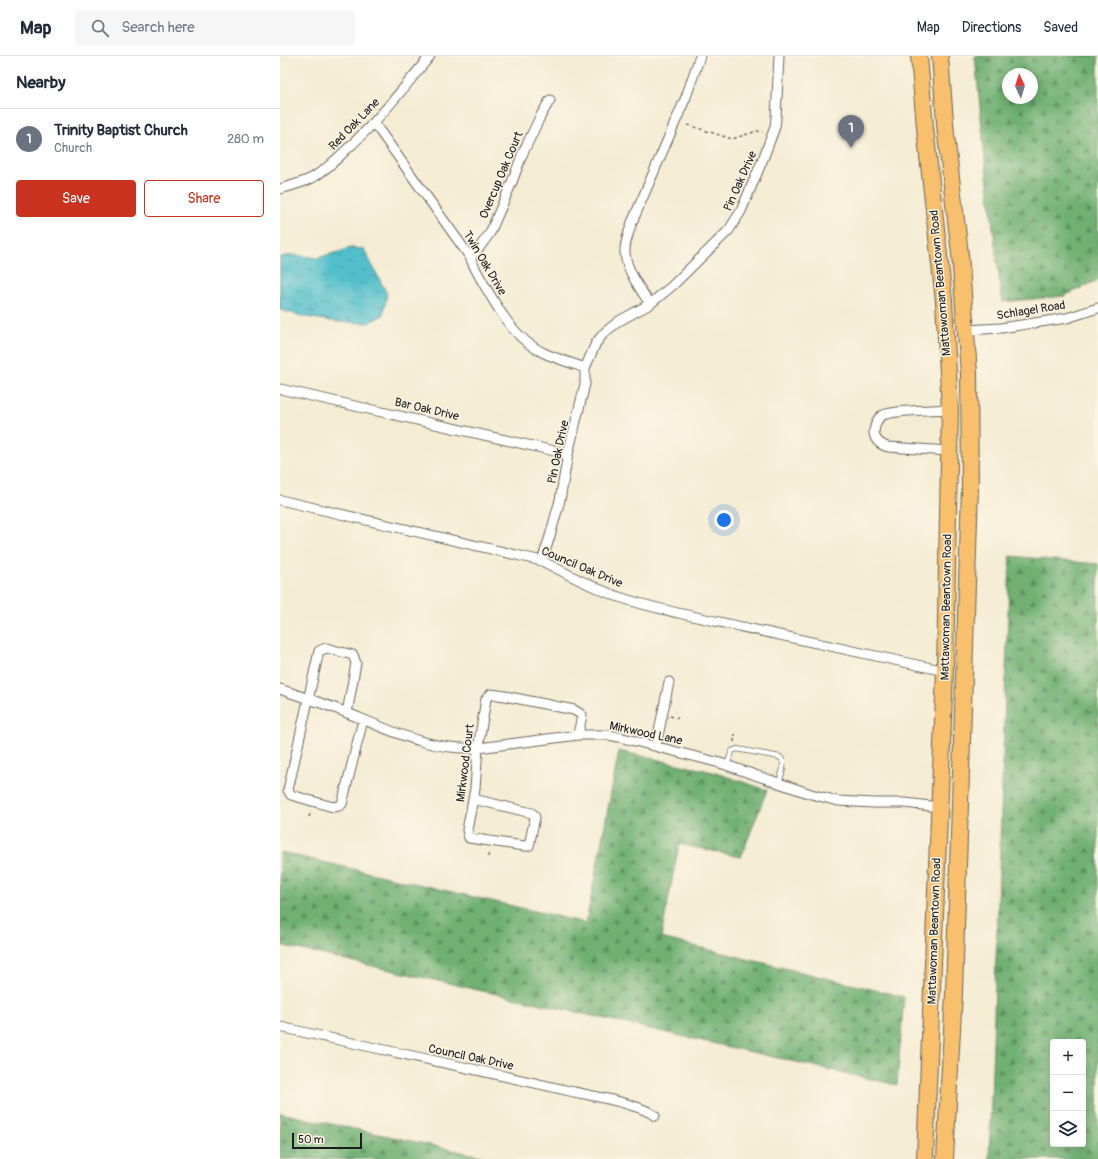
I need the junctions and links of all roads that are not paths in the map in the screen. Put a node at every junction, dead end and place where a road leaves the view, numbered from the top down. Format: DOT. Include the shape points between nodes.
graph roads {
  1 [pos="430,56"];
  2 [pos="700,56"];
  3 [pos="779,56"];
  4 [pos="919,56"];
  5 [pos="923,56"];
  6 [pos="940,56"];
  7 [pos="550,100"];
  8 [pos="374,123"];
  9 [pos="280,189"];
  10 [pos="470,257"];
  11 [pos="650,304"];
  12 [pos="1098,308"];
  13 [pos="966,330"];
  14 [pos="585,368"];
  15 [pos="280,388"];
  16 [pos="950,409"];
  17 [pos="949,452"];
  18 [pos="568,454"];
  19 [pos="970,488"];
  20 [pos="280,500"];
  21 [pos="948,522"];
  22 [pos="542,561"];
  23 [pos="945,671"];
  24 [pos="669,682"];
  25 [pos="280,689"];
  26 [pos="309,699"];
  27 [pos="347,713"];
  28 [pos="363,720"];
  29 [pos="578,736"];
  30 [pos="656,746"];
  31 [pos="478,748"];
  32 [pos="727,766"];
  33 [pos="779,783"];
  34 [pos="473,799"];
  35 [pos="939,806"];
  36 [pos="957,873"];
  37 [pos="280,1027"];
  38 [pos="654,1116"];
  39 [pos="925,1159"];
  40 [pos="945,1159"];
  1 -- 8 [label="street, Red Oak Lane"];
  2 -- 11 [label="street" via="686,97 626,242 628,264"];
  3 -- 11 [label="street, Pin Oak Drive" via="775,127 741,211 729,230"];
  4 -- 16 [label="highway, Mattawoman Beantown Road" via="944,301"];
  5 -- 13 [label="highway" via="928,70 956,314 958,321"];
  6 -- 13 [label="highway, Mattawoman Beantown Road"];
  7 -- 10 [label="street, Overcup Oak Court" via="522,155 490,233"];
  8 -- 9 [label="street, Red Oak Lane" via="332,164 312,178"];
  8 -- 10 [label="street, Twin Oak Drive"];
  10 -- 14 [label="street, Twin Oak Drive" via="483,284 511,327 544,353"];
  11 -- 14 [label="street, Pin Oak Drive" via="618,321 604,333 596,343"];
  12 -- 13 [label="street, Schlagel Road" via="1067,318 1001,328"];
  13 -- 19 [label="highway, Mattawoman Beantown Road" via="970,373"];
  13 -- 21 [label="highway" via="958,344 958,497"];
  14 -- 18 [label="street, Pin Oak Drive" via="584,384"];
  15 -- 18 [label="street, Bar Oak Drive"];
  16 -- 17 [label="highway, Mattawoman Beantown Road"];
  16 -- 17 [label="street" via="886,414 881,416 874,430 879,443 888,447"];
  17 -- 21 [label="highway, Mattawoman Beantown Road"];
  18 -- 22 [label="street, Pin Oak Drive" via="560,500"];
  19 -- 23 [label="highway" via="961,548 957,640"];
  19 -- 36 [label="highway, Mattawoman Beantown Road"];
  20 -- 22 [label="street, Council Oak Drive"];
  21 -- 23 [label="highway, Mattawoman Beantown Road"];
  22 -- 23 [label="street, Council Oak Drive" via="608,593 641,603"];
  23 -- 35 [label="highway, Mattawoman Beantown Road"];
  23 -- 36 [label="highway" via="956,686 952,838"];
  24 -- 30 [label="street"];
  25 -- 26 [label="street, Mirkwood Lane"];
  26 -- 27 [label="street, Mirkwood Lane"];
  26 -- 27 [label="street" via="319,651 326,648 353,655 356,663"];
  26 -- 28 [label="street" via="288,790 291,795 333,807 342,804"];
  27 -- 28 [label="street, Mirkwood Lane"];
  28 -- 31 [label="street, Mirkwood Lane" via="398,735 431,744 463,749"];
  29 -- 30 [label="street, Mirkwood Lane" via="619,736"];
  29 -- 31 [label="street, Mirkwood Lane"];
  29 -- 31 [label="street, Mirkwood Court" via="582,715 574,710 492,694 486,699"];
  30 -- 32 [label="street, Mirkwood Lane"];
  31 -- 34 [label="street, Mirkwood Court"];
  32 -- 33 [label="street, Mirkwood Lane"];
  32 -- 33 [label="lane" via="732,751 737,748 780,757 784,763"];
  33 -- 35 [label="street, Mirkwood Lane" via="838,801"];
  34 -- 34 [label="street, Mirkwood Court" via="532,813 535,817 528,846 469,838 467,830"];
  35 -- 39 [label="highway, Mattawoman Beantown Road"];
  36 -- 40 [label="highway, Mattawoman Beantown Road" via="954,993"];
  37 -- 38 [label="street, Council Oak Drive" via="632,1105"];
}
